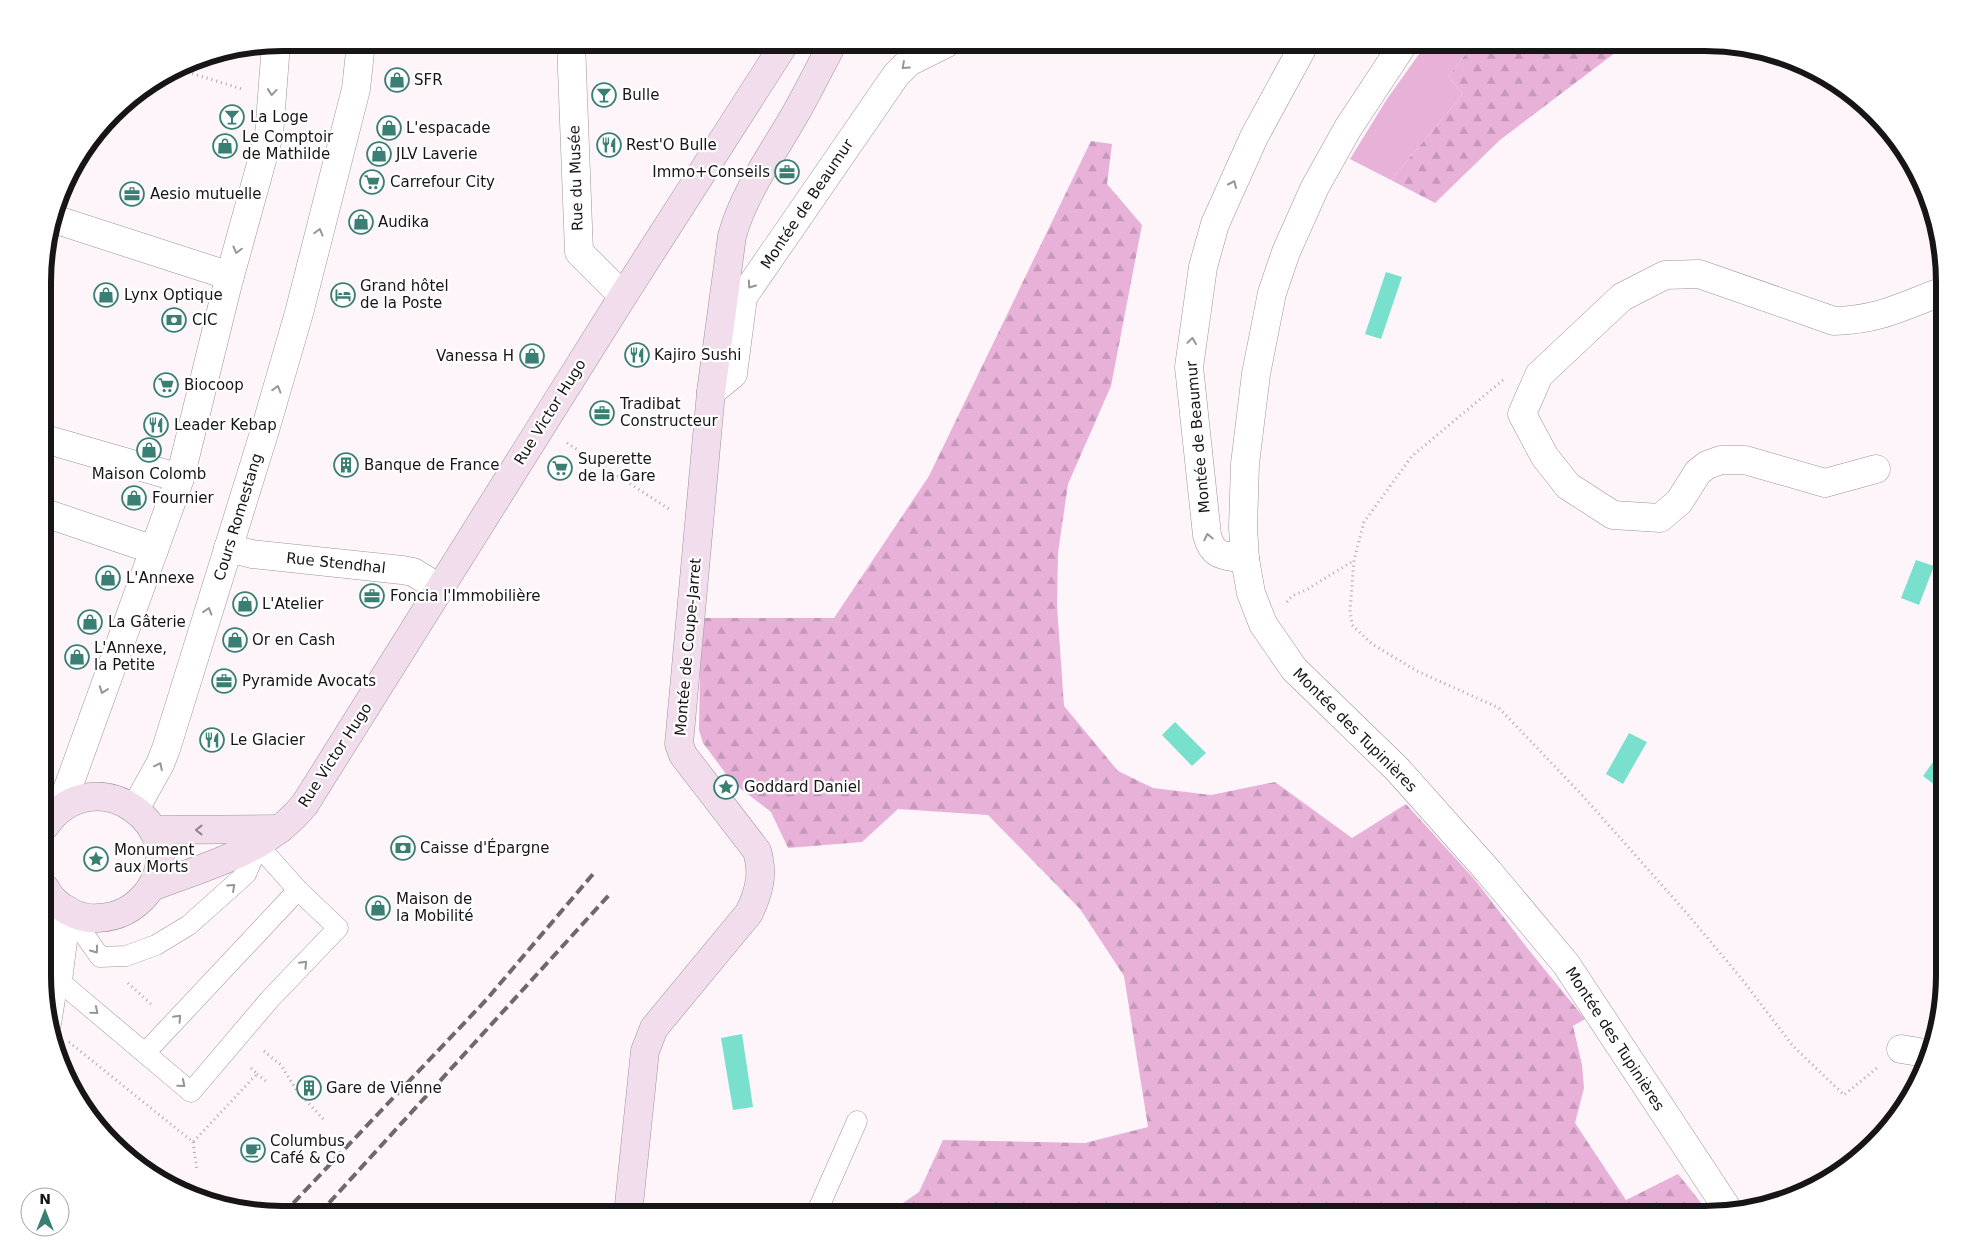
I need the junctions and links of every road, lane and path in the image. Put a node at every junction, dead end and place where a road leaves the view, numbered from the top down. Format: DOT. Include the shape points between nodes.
graph roads {
  1 [pos="275,51"];
  2 [pos="360,51"];
  3 [pos="571,51"];
  4 [pos="779,51"];
  5 [pos="828,51"];
  6 [pos="930,51"];
  7 [pos="1300,51"];
  8 [pos="1398,51"];
  9 [pos="187,72"];
  10 [pos="271,98"];
  11 [pos="59,221"];
  12 [pos="230,276"];
  13 [pos="1936,294"];
  14 [pos="623,296"];
  15 [pos="1539,375"];
  16 [pos="711,392"];
  17 [pos="542,427"];
  18 [pos="51,441"];
  19 [pos="1876,469"];
  20 [pos="180,478"];
  21 [pos="673,512"];
  22 [pos="51,514"];
  23 [pos="228,548"];
  24 [pos="154,550"];
  25 [pos="1245,559"];
  26 [pos="1354,560"];
  27 [pos="441,589"];
  28 [pos="1285,605"];
  29 [pos="135,809"];
  30 [pos="53,817"];
  31 [pos="153,830"];
  32 [pos="252,838"];
  33 [pos="152,887"];
  34 [pos="298,890"];
  35 [pos="51,896"];
  36 [pos="67,910"];
  37 [pos="100,957"];
  38 [pos="51,972"];
  39 [pos="172,1024"];
  40 [pos="1901,1049"];
  41 [pos="264,1051"];
  42 [pos="1922,1052"];
  43 [pos="145,1053"];
  44 [pos="257,1074"];
  45 [pos="267,1082"];
  46 [pos="857,1121"];
  47 [pos="326,1122"];
  48 [pos="193,1142"];
  49 [pos="197,1170"];
  50 [pos="1723,1205"];
  51 [pos="629,1206"];
  52 [pos="820,1206"];
  1 -- 10 [label="street, one-way"];
  23 -- 2 [label="street, Cours Romestang, one-way" via="298,313 356,89"];
  3 -- 14 [label="street, Rue du Musée" via="579,252"];
  4 -- 14 [label="main road, Rue Victor Hugo"];
  5 -- 16 [label="main road, Montée de Coupe-Jarret" via="736,220"];
  6 -- 16 [label="street, Montée de Beaumur, one-way" via="909,62 896,75 743,297 733,374"];
  25 -- 7 [label="street, Montée de Beaumur, one-way" via="1217,554 1210,547 1189,367 1203,267 1215,224 1254,137"];
  8 -- 25 [label="street, Montée des Tupinières" via="1348,128 1315,187 1272,293 1246,448"];
  9 -- 10 [label="path" via="243,89 245,73"];
  10 -- 12 [label="street, one-way" via="269,134"];
  11 -- 12 [label="street"];
  12 -- 20 [label="street"];
  13 -- 15 [label="street" via="1888,314 1834,322 1699,274 1666,275 1622,297"];
  14 -- 17 [label="main road, Rue Victor Hugo"];
  15 -- 19 [label="street" via="1522,414 1545,457 1568,486 1612,515 1660,518 1679,502 1698,472 1707,464 1721,460 1745,460 1825,484"];
  15 -- 26 [label="path" via="1517,369 1412,456 1364,522"];
  16 -- 51 [label="main road, Montée de Coupe-Jarret" via="679,744 683,755 758,851 760,879 750,913 654,1028 646,1051"];
  17 -- 21 [label="path"];
  17 -- 27 [label="main road, Rue Victor Hugo"];
  18 -- 20 [label="street"];
  20 -- 24 [label="street"];
  22 -- 24 [label="street"];
  23 -- 27 [label="street, Rue Stendhal" via="252,554 413,572"];
  29 -- 23 [label="street, Cours Romestang, one-way" via="163,756"];
  24 -- 30 [label="street, one-way"];
  25 -- 50 [label="street, Montée des Tupinières" via="1251,593 1263,624 1294,669 1398,770 1566,964"];
  26 -- 28 [label="path" via="1292,596"];
  26 -- 40 [label="path" via="1352,625 1372,644 1417,671 1499,708 1684,910 1793,1046 1844,1095"];
  27 -- 32 [label="main road, Rue Victor Hugo" via="305,804 288,824"];
  29 -- 30 [label="main road" via="121,800 90,796 75,800"];
  29 -- 31 [label="main road"];
  32 -- 31 [label="main road, Rue Victor Hugo, one-way"];
  31 -- 33 [label="main road" via="159,858"];
  32 -- 33 [label="main road, Rue Victor Hugo"];
  32 -- 34 [label="lane"];
  37 -- 32 [label="lane, one-way" via="126,956 156,944 189,924 246,874"];
  33 -- 36 [label="main road" via="139,903 108,918 81,916"];
  39 -- 34 [label="lane, one-way"];
  43 -- 34 [label="lane, one-way" via="191,1092 270,999 338,928"];
  35 -- 36 [label="main road"];
  36 -- 37 [label="lane, one-way"];
  36 -- 38 [label="street"];
  37 -- 39 [label="path"];
  38 -- 43 [label="lane, one-way"];
  39 -- 43 [label="lane"];
  40 -- 42 [label="street"];
  41 -- 47 [label="path" via="281,1065 297,1091"];
  44 -- 45 [label="path"];
  46 -- 52 [label="lane"];
  48 -- 49 [label="path"];
}
